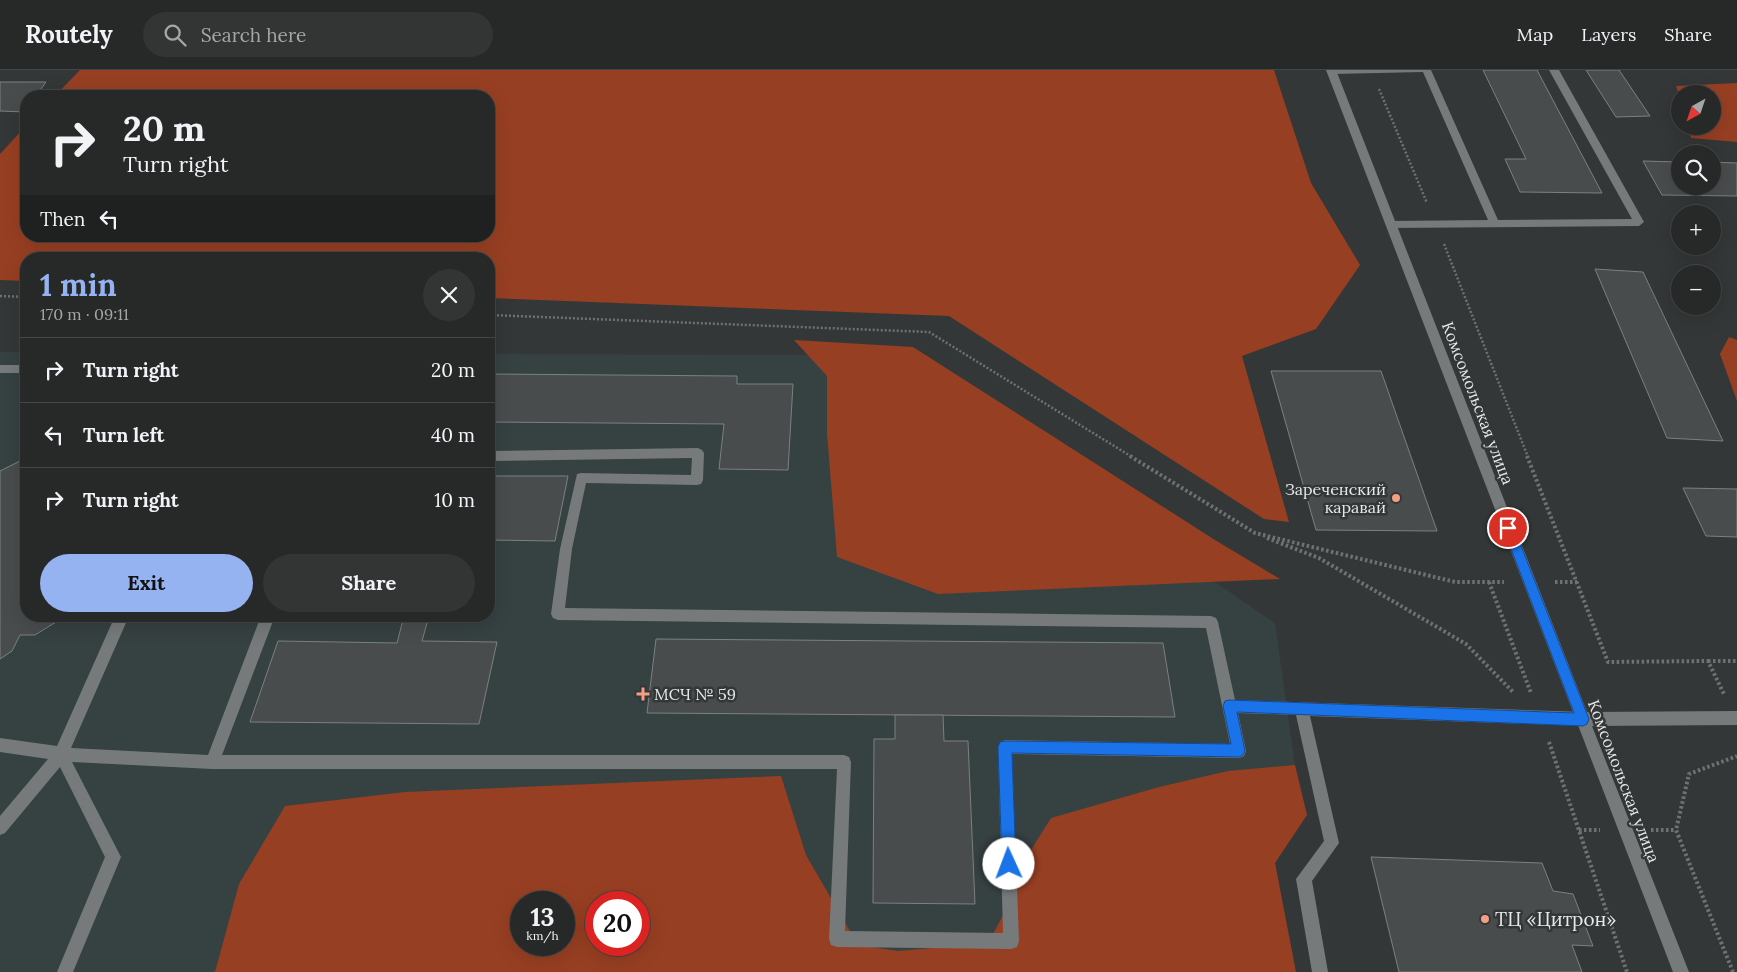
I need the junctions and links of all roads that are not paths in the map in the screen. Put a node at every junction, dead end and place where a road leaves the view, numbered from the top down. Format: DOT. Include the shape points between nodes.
graph roads {
  1 [pos="1332,70"];
  2 [pos="1372,70"];
  3 [pos="1421,70"];
  4 [pos="1426,70"];
  5 [pos="1554,70"];
  6 [pos="1495,224"];
  7 [pos="1391,225"];
  8 [pos="0,368"];
  9 [pos="20,369"];
  10 [pos="495,456"];
  11 [pos="119,622"];
  12 [pos="266,622"];
  13 [pos="1229,706"];
  14 [pos="1302,709"];
  15 [pos="1736,718"];
  16 [pos="1583,719"];
  17 [pos="0,745"];
  18 [pos="61,754"];
  19 [pos="212,762"];
  20 [pos="0,828"];
  21 [pos="65,972"];
  22 [pos="1320,972"];
  23 [pos="1681,972"];
  1 -- 2 [label="street"];
  1 -- 7 [label="street, Комсомольская улица"];
  2 -- 3 [label="street"];
  4 -- 6 [label="street"];
  5 -- 6 [label="street" via="1640,222"];
  6 -- 7 [label="street"];
  7 -- 16 [label="street, Комсомольская улица"];
  8 -- 9 [label="street"];
  10 -- 13 [label="street" via="698,453 697,480 581,478 566,549 558,614 1211,622"];
  11 -- 18 [label="street"];
  12 -- 19 [label="street"];
  13 -- 14 [label="street"];
  13 -- 19 [label="street" via="1239,751 1005,747 1011,941 837,939 844,762"];
  14 -- 16 [label="street"];
  14 -- 22 [label="street" via="1332,843 1304,879"];
  15 -- 16 [label="street"];
  16 -- 23 [label="street, Комсомольская улица"];
  17 -- 18 [label="street"];
  18 -- 19 [label="street"];
  18 -- 20 [label="street"];
  18 -- 21 [label="street" via="114,857"];
}
